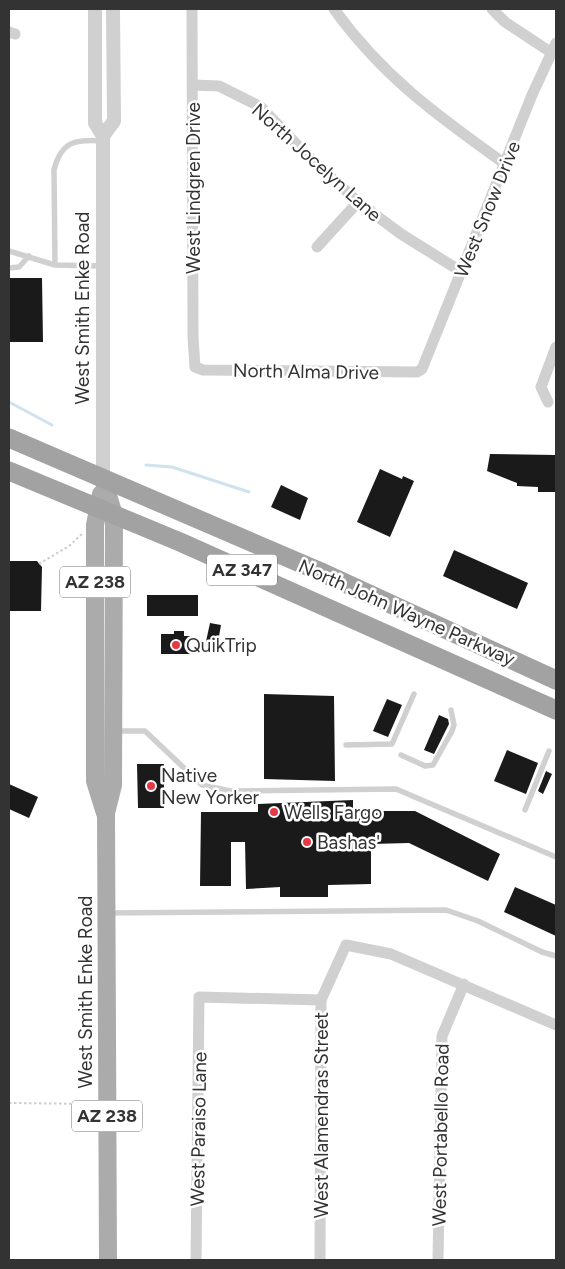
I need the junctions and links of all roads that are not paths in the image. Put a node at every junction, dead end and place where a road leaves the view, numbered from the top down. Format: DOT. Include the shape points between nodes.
graph roads {
  1 [pos="95,9"];
  2 [pos="113,9"];
  3 [pos="192,9"];
  4 [pos="334,9"];
  5 [pos="492,9"];
  6 [pos="554,48"];
  7 [pos="192,85"];
  8 [pos="103,139"];
  9 [pos="505,164"];
  10 [pos="358,202"];
  11 [pos="317,247"];
  12 [pos="9,251"];
  13 [pos="29,256"];
  14 [pos="54,265"];
  15 [pos="104,266"];
  16 [pos="9,268"];
  17 [pos="462,272"];
  18 [pos="556,347"];
  19 [pos="195,367"];
  20 [pos="417,372"];
  21 [pos="548,402"];
  22 [pos="9,438"];
  23 [pos="9,471"];
  24 [pos="103,479"];
  25 [pos="106,512"];
  26 [pos="95,657"];
  27 [pos="491,680"];
  28 [pos="556,680"];
  29 [pos="414,694"];
  30 [pos="451,710"];
  31 [pos="556,710"];
  32 [pos="113,731"];
  33 [pos="346,745"];
  34 [pos="549,752"];
  35 [pos="400,756"];
  36 [pos="525,810"];
  37 [pos="106,813"];
  38 [pos="556,857"];
  39 [pos="107,914"];
  40 [pos="556,956"];
  41 [pos="464,984"];
  42 [pos="321,1000"];
  43 [pos="556,1025"];
  44 [pos="108,1260"];
  45 [pos="196,1260"];
  46 [pos="320,1260"];
  47 [pos="438,1260"];
  1 -- 8 [label="street, West Smith Enke Road" via="95,123"];
  2 -- 8 [label="street, West Smith Enke Road" via="114,121"];
  3 -- 7 [label="street, West Lindgren Drive"];
  4 -- 9 [label="street" via="383,68 409,93"];
  5 -- 6 [label="street" via="505,22"];
  6 -- 9 [label="street, West Snow Drive"];
  7 -- 10 [label="street, North Jocelyn Lane" via="219,86 261,107"];
  7 -- 19 [label="street, West Lindgren Drive"];
  8 -- 14 [label="lane" via="70,143 57,159 54,170"];
  8 -- 15 [label="street, West Smith Enke Road"];
  9 -- 17 [label="street, West Snow Drive"];
  10 -- 11 [label="street"];
  10 -- 17 [label="street, North Jocelyn Lane" via="401,234"];
  12 -- 13 [label="lane"];
  13 -- 14 [label="lane"];
  13 -- 16 [label="lane" via="19,267"];
  14 -- 15 [label="lane"];
  15 -- 24 [label="street, West Smith Enke Road"];
  17 -- 20 [label="street, West Snow Drive" via="422,369"];
  18 -- 21 [label="street" via="541,387"];
  19 -- 20 [label="street, North Alma Drive" via="203,370"];
  22 -- 24 [label="highway, North John Wayne Parkway / AZ 347"];
  23 -- 25 [label="highway, AZ 347"];
  24 -- 25 [label="main road, West Smith Enke Road / AZ 238"];
  24 -- 28 [label="highway, North John Wayne Parkway / AZ 347" via="330,576"];
  25 -- 26 [label="main road, West Smith Enke Road / AZ 238" via="95,525"];
  25 -- 27 [label="highway, AZ 347"];
  25 -- 32 [label="main road, West Smith Enke Road / AZ 238"];
  26 -- 32 [label="main road" via="103,669 104,721"];
  26 -- 37 [label="main road, West Smith Enke Road / AZ 238" via="95,781"];
  27 -- 28 [label="highway" via="497,671 503,670"];
  27 -- 31 [label="highway, AZ 347"];
  29 -- 33 [label="lane" via="392,744"];
  30 -- 35 [label="lane" via="454,725 433,765 425,766"];
  32 -- 37 [label="main road, West Smith Enke Road / AZ 238" via="113,785"];
  32 -- 38 [label="lane" via="145,731 202,785 230,791 396,789"];
  34 -- 36 [label="lane"];
  37 -- 39 [label="main road, West Smith Enke Road / AZ 238"];
  39 -- 40 [label="lane" via="446,910"];
  39 -- 44 [label="main road, West Smith Enke Road / AZ 238"];
  41 -- 42 [label="street, West Alamendras Street" via="391,954 346,945"];
  41 -- 43 [label="street"];
  41 -- 47 [label="street, West Portabello Road" via="442,1036"];
  42 -- 45 [label="street, West Paraiso Lane" via="199,997"];
  42 -- 46 [label="street, West Alamendras Street"];
}
